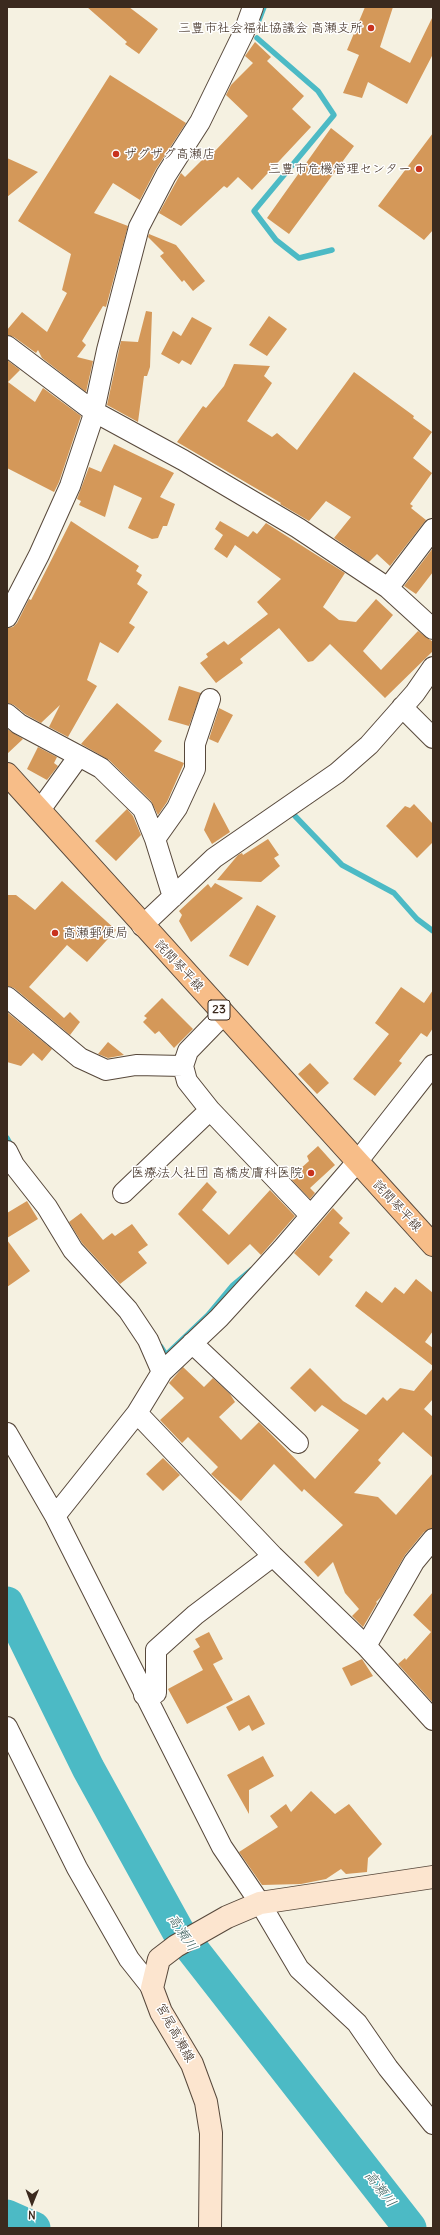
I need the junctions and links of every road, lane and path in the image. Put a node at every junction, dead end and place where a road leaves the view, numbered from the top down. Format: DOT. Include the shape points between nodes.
graph roads {
  1 [pos="253,7"];
  2 [pos="7,346"];
  3 [pos="93,411"];
  4 [pos="433,529"];
  5 [pos="388,588"];
  6 [pos="7,617"];
  7 [pos="433,628"];
  8 [pos="433,667"];
  9 [pos="210,699"];
  10 [pos="402,707"];
  11 [pos="7,714"];
  12 [pos="433,738"];
  13 [pos="79,756"];
  14 [pos="7,774"];
  15 [pos="40,810"];
  16 [pos="155,839"];
  17 [pos="173,897"];
  18 [pos="142,926"];
  19 [pos="7,997"];
  20 [pos="224,1014"];
  21 [pos="433,1065"];
  22 [pos="183,1066"];
  23 [pos="210,1110"];
  24 [pos="7,1151"];
  25 [pos="357,1162"];
  26 [pos="123,1193"];
  27 [pos="310,1215"];
  28 [pos="433,1245"];
  29 [pos="192,1343"];
  30 [pos="162,1372"];
  31 [pos="137,1413"];
  32 [pos="7,1433"];
  33 [pos="298,1443"];
  34 [pos="55,1516"];
  35 [pos="433,1539"];
  36 [pos="273,1556"];
  37 [pos="366,1646"];
  38 [pos="144,1694"];
  39 [pos="433,1720"];
  40 [pos="7,1727"];
  41 [pos="433,1876"];
  42 [pos="260,1903"];
  43 [pos="152,1988"];
  44 [pos="433,2124"];
  45 [pos="210,2228"];
  1 -- 3 [label="street" via="244,32 200,122 166,175 139,227"];
  2 -- 3 [label="street"];
  3 -- 5 [label="street" via="183,460 298,528"];
  3 -- 6 [label="street" via="70,486"];
  4 -- 5 [label="street"];
  5 -- 7 [label="street"];
  8 -- 10 [label="street"];
  9 -- 16 [label="street" via="195,744 195,769 177,808"];
  10 -- 12 [label="street"];
  10 -- 17 [label="street" via="369,746 337,773 214,858"];
  11 -- 13 [label="street" via="26,728"];
  13 -- 15 [label="street"];
  13 -- 16 [label="street" via="101,768 143,809"];
  14 -- 15 [label="main road, 詫間琴平線 / 23"];
  15 -- 18 [label="main road, 詫間琴平線 / 23"];
  16 -- 17 [label="street"];
  17 -- 18 [label="street"];
  18 -- 20 [label="main road, 詫間琴平線 / 23"];
  19 -- 22 [label="street" via="80,1058 106,1070 136,1065"];
  20 -- 22 [label="street" via="188,1051"];
  20 -- 25 [label="main road, 詫間琴平線 / 23"];
  21 -- 25 [label="street"];
  22 -- 23 [label="street" via="187,1081"];
  23 -- 26 [label="street"];
  23 -- 27 [label="street"];
  24 -- 30 [label="street" via="14,1165 47,1207 73,1250 128,1310 148,1340"];
  25 -- 27 [label="street"];
  25 -- 28 [label="main road, 詫間琴平線 / 23"];
  27 -- 29 [label="street" via="219,1318"];
  29 -- 30 [label="street"];
  29 -- 33 [label="street" via="284,1418"];
  30 -- 31 [label="street"];
  31 -- 34 [label="street"];
  31 -- 36 [label="street"];
  32 -- 34 [label="street"];
  34 -- 38 [label="street"];
  35 -- 37 [label="street" via="414,1562"];
  36 -- 37 [label="street"];
  36 -- 38 [label="street" via="195,1614 156,1650 156,1693"];
  37 -- 39 [label="street"];
  38 -- 42 [label="street" via="222,1847"];
  40 -- 43 [label="street" via="77,1868 128,1958"];
  41 -- 42 [label="main road, 宮尾高瀬線"];
  42 -- 43 [label="main road, 宮尾高瀬線" via="227,1917 176,1946 159,1959"];
  42 -- 44 [label="street" via="299,1969 357,2023 388,2068"];
  43 -- 45 [label="main road, 宮尾高瀬線" via="161,2012 192,2064 206,2102 211,2133"];
}
